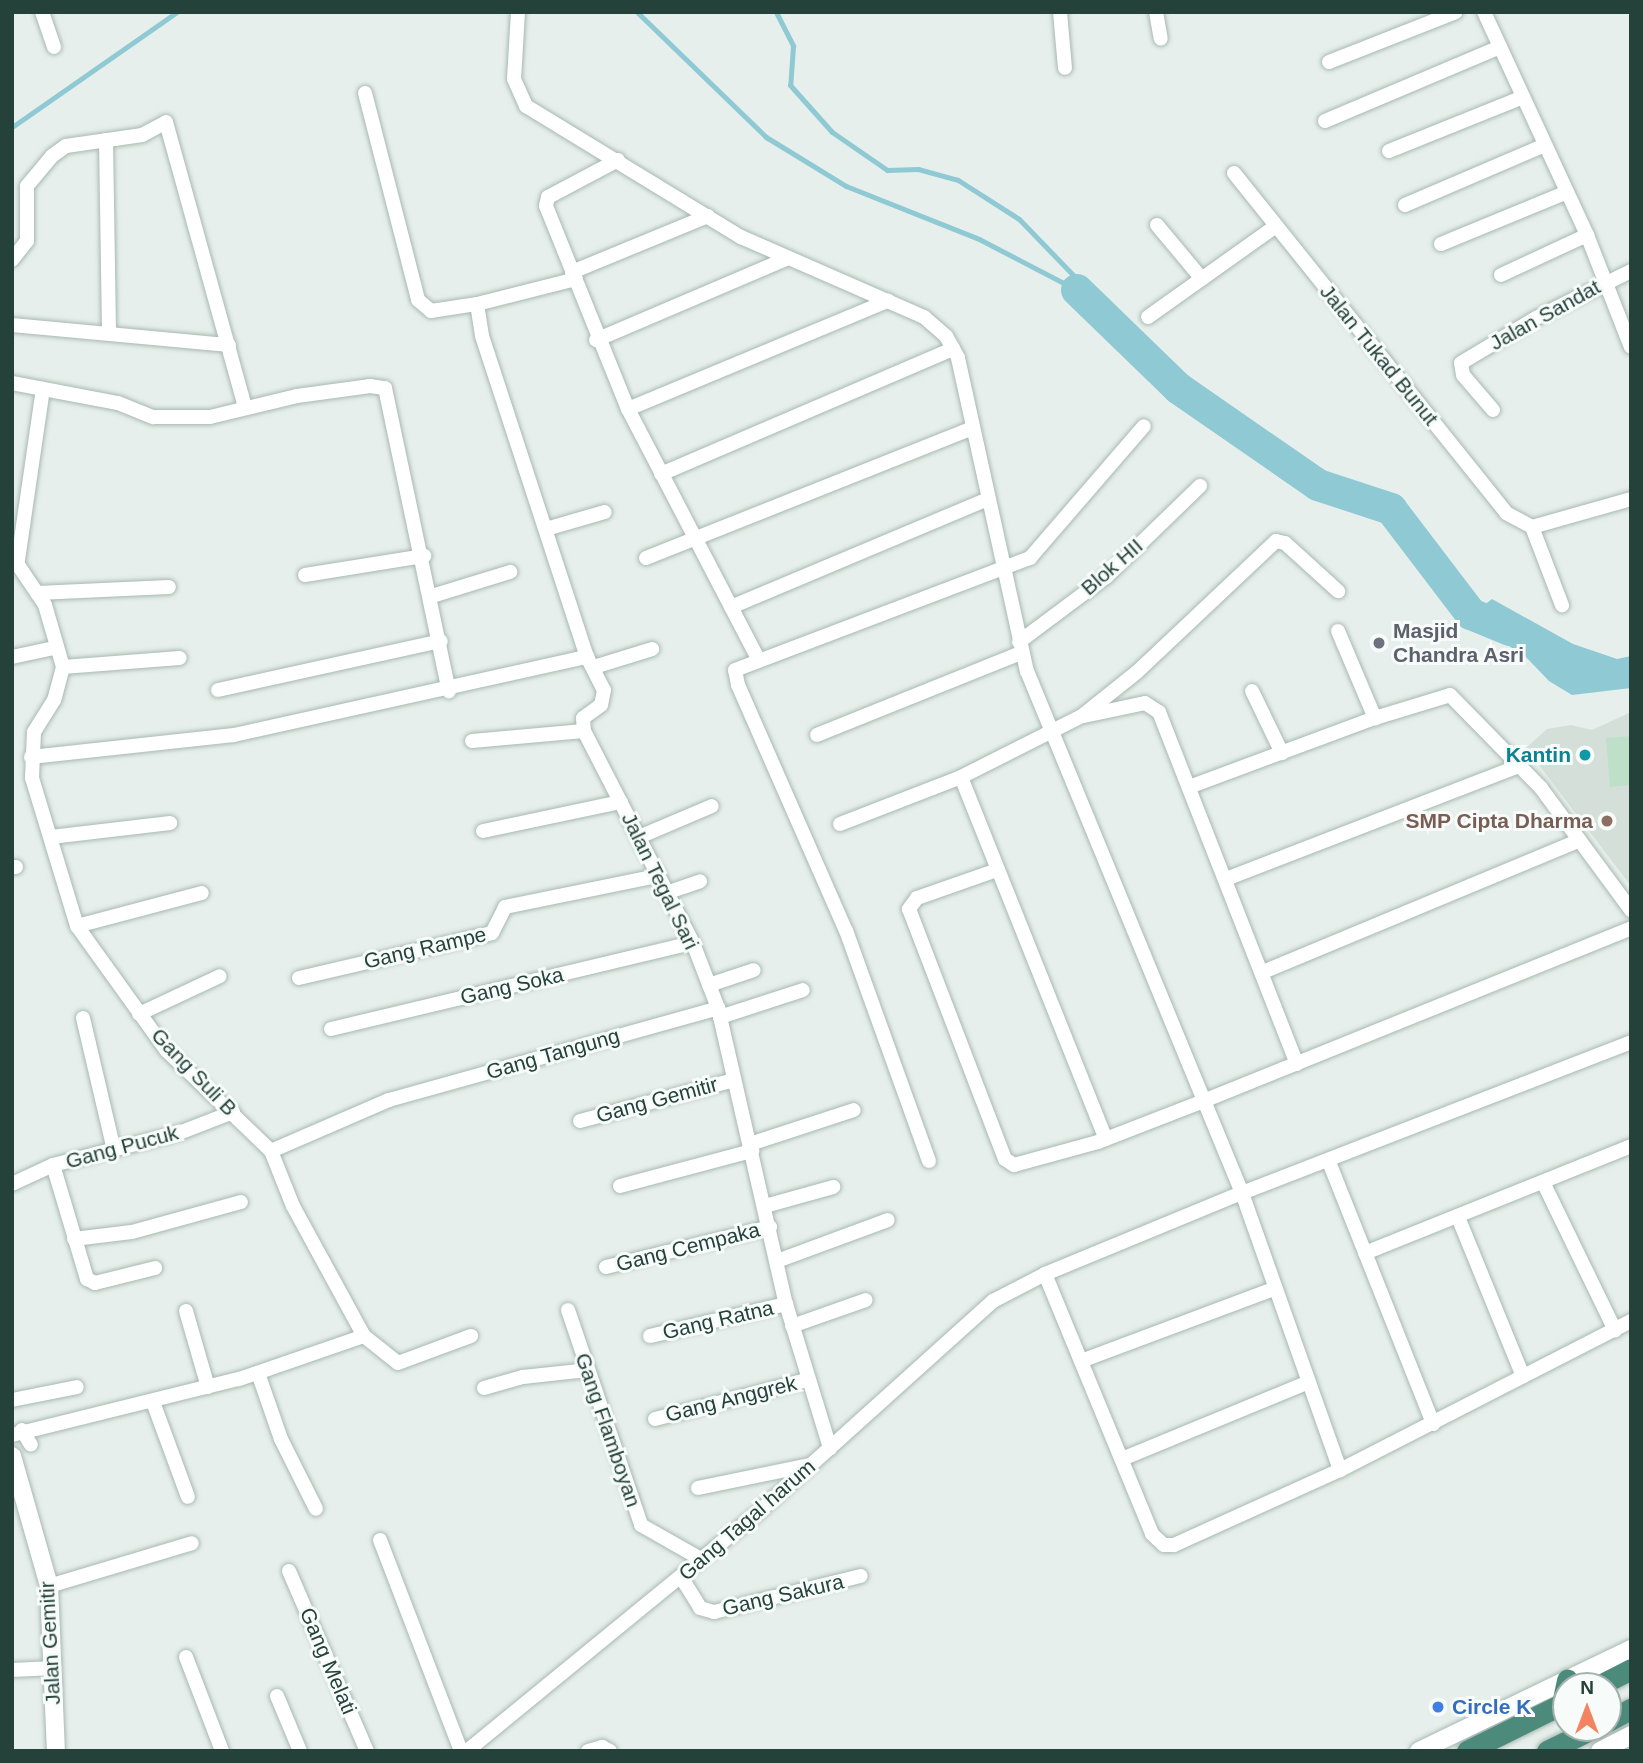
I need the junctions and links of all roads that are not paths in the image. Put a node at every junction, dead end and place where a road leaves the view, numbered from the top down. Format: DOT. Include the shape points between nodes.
graph roads {
  1 [pos="42,12"];
  2 [pos="518,12"];
  3 [pos="1060,12"];
  4 [pos="1156,12"];
  5 [pos="1456,12"];
  6 [pos="1484,12"];
  7 [pos="1161,38"];
  8 [pos="54,47"];
  9 [pos="1500,47"];
  10 [pos="1329,62"];
  11 [pos="1065,68"];
  12 [pos="365,93"];
  13 [pos="1523,97"];
  14 [pos="1325,121"];
  15 [pos="107,141"];
  16 [pos="1545,145"];
  17 [pos="1389,151"];
  18 [pos="618,160"];
  19 [pos="1234,173"];
  20 [pos="1567,192"];
  21 [pos="1405,205"];
  22 [pos="708,216"];
  23 [pos="1157,225"];
  24 [pos="1276,226"];
  25 [pos="1587,235"];
  26 [pos="1441,244"];
  27 [pos="788,258"];
  28 [pos="12,260"];
  29 [pos="1631,271"];
  30 [pos="574,275"];
  31 [pos="1501,275"];
  32 [pos="1202,279"];
  33 [pos="1604,282"];
  34 [pos="888,302"];
  35 [pos="477,304"];
  36 [pos="1148,317"];
  37 [pos="12,325"];
  38 [pos="109,331"];
  39 [pos="596,340"];
  40 [pos="229,345"];
  41 [pos="1631,347"];
  42 [pos="953,349"];
  43 [pos="12,383"];
  44 [pos="43,389"];
  45 [pos="245,406"];
  46 [pos="628,409"];
  47 [pos="1493,410"];
  48 [pos="1144,426"];
  49 [pos="972,428"];
  50 [pos="661,474"];
  51 [pos="1200,486"];
  52 [pos="988,499"];
  53 [pos="1631,499"];
  54 [pos="605,512"];
  55 [pos="1532,527"];
  56 [pos="546,529"];
  57 [pos="695,537"];
  58 [pos="424,556"];
  59 [pos="15,558"];
  60 [pos="646,558"];
  61 [pos="1005,571"];
  62 [pos="510,572"];
  63 [pos="305,576"];
  64 [pos="169,587"];
  65 [pos="1338,591"];
  66 [pos="37,593"];
  67 [pos="432,596"];
  68 [pos="1562,605"];
  69 [pos="731,607"];
  70 [pos="1338,631"];
  71 [pos="441,641"];
  72 [pos="1020,647"];
  73 [pos="54,648"];
  74 [pos="652,649"];
  75 [pos="12,657"];
  76 [pos="180,658"];
  77 [pos="758,659"];
  78 [pos="590,662"];
  79 [pos="63,667"];
  80 [pos="218,691"];
  81 [pos="449,691"];
  82 [pos="1252,691"];
  83 [pos="1082,716"];
  84 [pos="1375,718"];
  85 [pos="584,731"];
  86 [pos="1052,732"];
  87 [pos="817,734"];
  88 [pos="472,741"];
  89 [pos="1282,753"];
  90 [pos="31,757"];
  91 [pos="1521,765"];
  92 [pos="961,777"];
  93 [pos="1189,787"];
  94 [pos="621,802"];
  95 [pos="712,806"];
  96 [pos="170,822"];
  97 [pos="840,824"];
  98 [pos="483,831"];
  99 [pos="51,837"];
  100 [pos="639,837"];
  101 [pos="1580,840"];
  102 [pos="997,870"];
  103 [pos="657,876"];
  104 [pos="1226,879"];
  105 [pos="700,881"];
  106 [pos="202,893"];
  107 [pos="666,893"];
  108 [pos="1631,910"];
  109 [pos="77,926"];
  110 [pos="1631,928"];
  111 [pos="693,943"];
  112 [pos="754,970"];
  113 [pos="1263,972"];
  114 [pos="220,976"];
  115 [pos="299,978"];
  116 [pos="709,985"];
  117 [pos="803,990"];
  118 [pos="719,1012"];
  119 [pos="139,1014"];
  120 [pos="83,1018"];
  121 [pos="331,1029"];
  122 [pos="1631,1042"];
  123 [pos="1297,1064"];
  124 [pos="734,1080"];
  125 [pos="1202,1102"];
  126 [pos="854,1110"];
  127 [pos="233,1112"];
  128 [pos="580,1121"];
  129 [pos="1106,1139"];
  130 [pos="1631,1146"];
  131 [pos="751,1147"];
  132 [pos="114,1150"];
  133 [pos="271,1151"];
  134 [pos="929,1161"];
  135 [pos="1329,1162"];
  136 [pos="53,1165"];
  137 [pos="1544,1182"];
  138 [pos="12,1184"];
  139 [pos="620,1186"];
  140 [pos="833,1186"];
  141 [pos="1242,1192"];
  142 [pos="241,1202"];
  143 [pos="765,1206"];
  144 [pos="1458,1217"];
  145 [pos="888,1220"];
  146 [pos="770,1227"];
  147 [pos="74,1239"];
  148 [pos="1364,1253"];
  149 [pos="777,1261"];
  150 [pos="155,1268"];
  151 [pos="606,1268"];
  152 [pos="1045,1274"];
  153 [pos="1276,1288"];
  154 [pos="866,1300"];
  155 [pos="786,1304"];
  156 [pos="568,1310"];
  157 [pos="186,1311"];
  158 [pos="1631,1321"];
  159 [pos="792,1326"];
  160 [pos="1615,1330"];
  161 [pos="364,1336"];
  162 [pos="471,1336"];
  163 [pos="650,1336"];
  164 [pos="1081,1362"];
  165 [pos="587,1370"];
  166 [pos="258,1373"];
  167 [pos="1523,1376"];
  168 [pos="807,1380"];
  169 [pos="1310,1382"];
  170 [pos="77,1387"];
  171 [pos="208,1387"];
  172 [pos="484,1388"];
  173 [pos="12,1400"];
  174 [pos="153,1402"];
  175 [pos="655,1419"];
  176 [pos="1433,1424"];
  177 [pos="17,1433"];
  178 [pos="31,1445"];
  179 [pos="830,1448"];
  180 [pos="12,1457"];
  181 [pos="1122,1459"];
  182 [pos="812,1465"];
  183 [pos="1340,1470"];
  184 [pos="698,1488"];
  185 [pos="188,1497"];
  186 [pos="316,1508"];
  187 [pos="380,1540"];
  188 [pos="192,1543"];
  189 [pos="699,1558"];
  190 [pos="289,1571"];
  191 [pos="861,1576"];
  192 [pos="681,1577"];
  193 [pos="49,1586"];
  194 [pos="1631,1649"];
  195 [pos="187,1657"];
  196 [pos="54,1668"];
  197 [pos="12,1670"];
  198 [pos="1582,1672"];
  199 [pos="1552,1686"];
  200 [pos="277,1696"];
  201 [pos="1552,1709"];
  202 [pos="1631,1735"];
  203 [pos="1574,1742"];
  204 [pos="482,1746"];
  205 [pos="56,1751"];
  206 [pos="222,1751"];
  207 [pos="300,1751"];
  208 [pos="367,1751"];
  209 [pos="461,1751"];
  210 [pos="467,1751"];
  211 [pos="588,1751"];
  212 [pos="610,1751"];
  213 [pos="1419,1751"];
  214 [pos="1467,1751"];
  215 [pos="1547,1751"];
  216 [pos="1600,1751"];
  1 -- 8 [label="street"];
  2 -- 18 [label="street" via="514,79 520,100"];
  3 -- 11 [label="street"];
  4 -- 7 [label="street"];
  5 -- 10 [label="street"];
  6 -- 9 [label="street"];
  9 -- 13 [label="street"];
  9 -- 14 [label="street"];
  12 -- 35 [label="street" via="418,300 431,311"];
  13 -- 16 [label="street"];
  13 -- 17 [label="street"];
  15 -- 28 [label="street" via="65,146 35,173 24,200 27,241"];
  15 -- 38 [label="street"];
  15 -- 40 [label="street" via="142,135 166,122"];
  16 -- 20 [label="street"];
  16 -- 21 [label="street"];
  18 -- 22 [label="street"];
  18 -- 30 [label="street" via="545,200"];
  19 -- 24 [label="street, Jalan Tukad Bunut"];
  20 -- 25 [label="street"];
  20 -- 26 [label="street"];
  22 -- 27 [label="street"];
  22 -- 30 [label="street"];
  23 -- 32 [label="street"];
  24 -- 32 [label="street"];
  24 -- 55 [label="street, Jalan Tukad Bunut" via="1506,513"];
  25 -- 31 [label="street"];
  25 -- 33 [label="street"];
  27 -- 34 [label="street"];
  27 -- 39 [label="street"];
  29 -- 33 [label="street, Jalan Sandat"];
  30 -- 35 [label="street"];
  30 -- 39 [label="street"];
  32 -- 36 [label="street"];
  33 -- 41 [label="street"];
  33 -- 47 [label="street, Jalan Sandat" via="1461,363 1463,375"];
  34 -- 42 [label="street" via="937,326"];
  34 -- 46 [label="street"];
  35 -- 56 [label="street" via="482,335"];
  37 -- 38 [label="street"];
  38 -- 40 [label="street"];
  39 -- 46 [label="street"];
  40 -- 45 [label="street"];
  42 -- 49 [label="street"];
  42 -- 50 [label="street"];
  43 -- 44 [label="street"];
  44 -- 45 [label="street" via="118,403 153,417 210,417"];
  44 -- 59 [label="street"];
  45 -- 58 [label="street" via="370,386 385,388"];
  46 -- 50 [label="street"];
  48 -- 61 [label="street" via="1030,558"];
  49 -- 52 [label="street"];
  49 -- 57 [label="street"];
  50 -- 57 [label="street"];
  51 -- 72 [label="street, Blok HII" via="1106,577"];
  52 -- 61 [label="street"];
  52 -- 69 [label="street"];
  53 -- 55 [label="street"];
  54 -- 56 [label="street"];
  55 -- 68 [label="street"];
  56 -- 78 [label="street"];
  57 -- 60 [label="street"];
  57 -- 69 [label="street"];
  58 -- 63 [label="street"];
  58 -- 67 [label="street"];
  59 -- 66 [label="street"];
  61 -- 72 [label="street"];
  61 -- 77 [label="street"];
  62 -- 67 [label="street"];
  64 -- 66 [label="street"];
  65 -- 83 [label="street" via="1285,543 1276,541 1137,672"];
  66 -- 73 [label="street"];
  67 -- 71 [label="street"];
  69 -- 77 [label="street"];
  70 -- 84 [label="street"];
  71 -- 80 [label="street"];
  71 -- 81 [label="street"];
  72 -- 86 [label="street"];
  72 -- 87 [label="street, Blok HII"];
  73 -- 75 [label="street"];
  73 -- 79 [label="street"];
  74 -- 78 [label="street"];
  76 -- 79 [label="street"];
  77 -- 134 [label="street" via="737,667 735,678 846,931"];
  78 -- 81 [label="street"];
  78 -- 85 [label="street" via="603,701 583,718"];
  79 -- 90 [label="street, Gang Suli B" via="54,700 34,732"];
  81 -- 90 [label="street" via="234,735"];
  82 -- 89 [label="street"];
  83 -- 86 [label="street"];
  83 -- 93 [label="street" via="1145,703 1153,706"];
  84 -- 89 [label="street"];
  84 -- 91 [label="street" via="1450,695"];
  85 -- 88 [label="street"];
  85 -- 94 [label="street, Jalan Tegal Sari"];
  86 -- 92 [label="street"];
  86 -- 125 [label="street"];
  89 -- 93 [label="street"];
  90 -- 99 [label="street, Gang Suli B" via="32,778"];
  91 -- 101 [label="street"];
  91 -- 104 [label="street"];
  92 -- 97 [label="street"];
  92 -- 102 [label="street"];
  93 -- 104 [label="street"];
  94 -- 98 [label="street"];
  94 -- 100 [label="street, Jalan Tegal Sari"];
  95 -- 100 [label="street"];
  96 -- 99 [label="street"];
  99 -- 109 [label="street, Gang Suli B"];
  100 -- 103 [label="street, Jalan Tegal Sari"];
  101 -- 108 [label="street"];
  101 -- 113 [label="street"];
  102 -- 129 [label="street"];
  102 -- 129 [label="street" via="917,898 909,909 1009,1163 1025,1164"];
  103 -- 107 [label="street, Jalan Tegal Sari"];
  103 -- 115 [label="street, Gang Rampe" via="505,907 492,933"];
  104 -- 113 [label="street"];
  105 -- 107 [label="street"];
  106 -- 109 [label="street"];
  107 -- 111 [label="street, Jalan Tegal Sari"];
  109 -- 119 [label="street, Gang Suli B"];
  110 -- 123 [label="street"];
  111 -- 116 [label="street, Jalan Tegal Sari"];
  111 -- 121 [label="street, Gang Soka"];
  112 -- 116 [label="street"];
  113 -- 123 [label="street"];
  114 -- 119 [label="street"];
  116 -- 118 [label="street, Jalan Tegal Sari"];
  117 -- 118 [label="street, Gang Tangung"];
  118 -- 124 [label="street, Jalan Tegal Sari"];
  118 -- 133 [label="street, Gang Tangung" via="389,1100"];
  119 -- 127 [label="street, Gang Suli B" via="166,1050"];
  120 -- 132 [label="street"];
  122 -- 135 [label="street, Gang Tagal harum"];
  123 -- 125 [label="street"];
  124 -- 128 [label="street, Gang Gemitir"];
  124 -- 131 [label="street, Jalan Tegal Sari"];
  125 -- 129 [label="street"];
  125 -- 141 [label="street"];
  126 -- 131 [label="street"];
  127 -- 132 [label="street, Gang Pucuk"];
  127 -- 133 [label="street, Gang Suli B"];
  130 -- 137 [label="street"];
  131 -- 139 [label="street"];
  131 -- 143 [label="street, Jalan Tegal Sari"];
  132 -- 136 [label="street, Gang Pucuk"];
  133 -- 161 [label="street, Gang Suli B" via="293,1206"];
  135 -- 141 [label="street, Gang Tagal harum"];
  135 -- 148 [label="street"];
  136 -- 138 [label="street, Gang Pucuk"];
  136 -- 147 [label="street"];
  137 -- 144 [label="street"];
  137 -- 160 [label="street"];
  140 -- 143 [label="street"];
  141 -- 152 [label="street, Gang Tagal harum"];
  141 -- 153 [label="street"];
  142 -- 147 [label="street" via="132,1232"];
  143 -- 146 [label="street, Jalan Tegal Sari"];
  144 -- 148 [label="street"];
  144 -- 167 [label="street"];
  145 -- 149 [label="street"];
  146 -- 149 [label="street, Jalan Tegal Sari"];
  146 -- 151 [label="street, Gang Cempaka"];
  147 -- 150 [label="street" via="92,1282"];
  148 -- 176 [label="street"];
  149 -- 155 [label="street, Jalan Tegal Sari"];
  152 -- 164 [label="street"];
  152 -- 179 [label="street, Gang Tagal harum" via="993,1301"];
  153 -- 164 [label="street"];
  153 -- 169 [label="street"];
  154 -- 159 [label="street"];
  155 -- 159 [label="street, Jalan Tegal Sari"];
  155 -- 163 [label="street, Gang Ratna"];
  156 -- 165 [label="street, Gang Flamboyan"];
  157 -- 171 [label="street"];
  158 -- 160 [label="street"];
  159 -- 168 [label="street, Jalan Tegal Sari"];
  160 -- 167 [label="street"];
  161 -- 162 [label="street, Gang Suli B" via="398,1363"];
  161 -- 166 [label="street"];
  164 -- 181 [label="street"];
  165 -- 172 [label="street" via="523,1377"];
  165 -- 189 [label="street, Gang Flamboyan" via="641,1525"];
  166 -- 171 [label="street"];
  166 -- 186 [label="street" via="281,1439"];
  167 -- 176 [label="street"];
  168 -- 175 [label="street, Gang Anggrek"];
  168 -- 179 [label="street, Jalan Tegal Sari"];
  169 -- 181 [label="street"];
  169 -- 183 [label="street"];
  170 -- 173 [label="street"];
  171 -- 174 [label="street"];
  174 -- 177 [label="street"];
  174 -- 185 [label="street"];
  176 -- 183 [label="street"];
  177 -- 178 [label="street"];
  179 -- 182 [label="street, Gang Tagal harum"];
  180 -- 193 [label="street, Jalan Gemitir"];
  181 -- 183 [label="street" via="1153,1538 1164,1545 1174,1545"];
  182 -- 184 [label="street"];
  182 -- 189 [label="street, Gang Tagal harum"];
  187 -- 209 [label="street"];
  188 -- 193 [label="street"];
  189 -- 192 [label="street, Gang Tagal harum"];
  190 -- 208 [label="street, Gang Melati"];
  191 -- 192 [label="street, Gang Sakura" via="714,1612 700,1608"];
  192 -- 204 [label="street, Gang Tagal harum"];
  193 -- 196 [label="street, Jalan Gemitir"];
  194 -- 198 [label="street"];
  195 -- 206 [label="street"];
  196 -- 197 [label="street"];
  196 -- 205 [label="street, Jalan Gemitir"];
  199 -- 213 [label="street"];
  200 -- 207 [label="street"];
  201 -- 214 [label="highway"];
  202 -- 216 [label="street"];
  203 -- 215 [label="highway"];
  204 -- 210 [label="street, Gang Tagal harum"];
  211 -- 212 [label="street" via="602,1747"];
}
